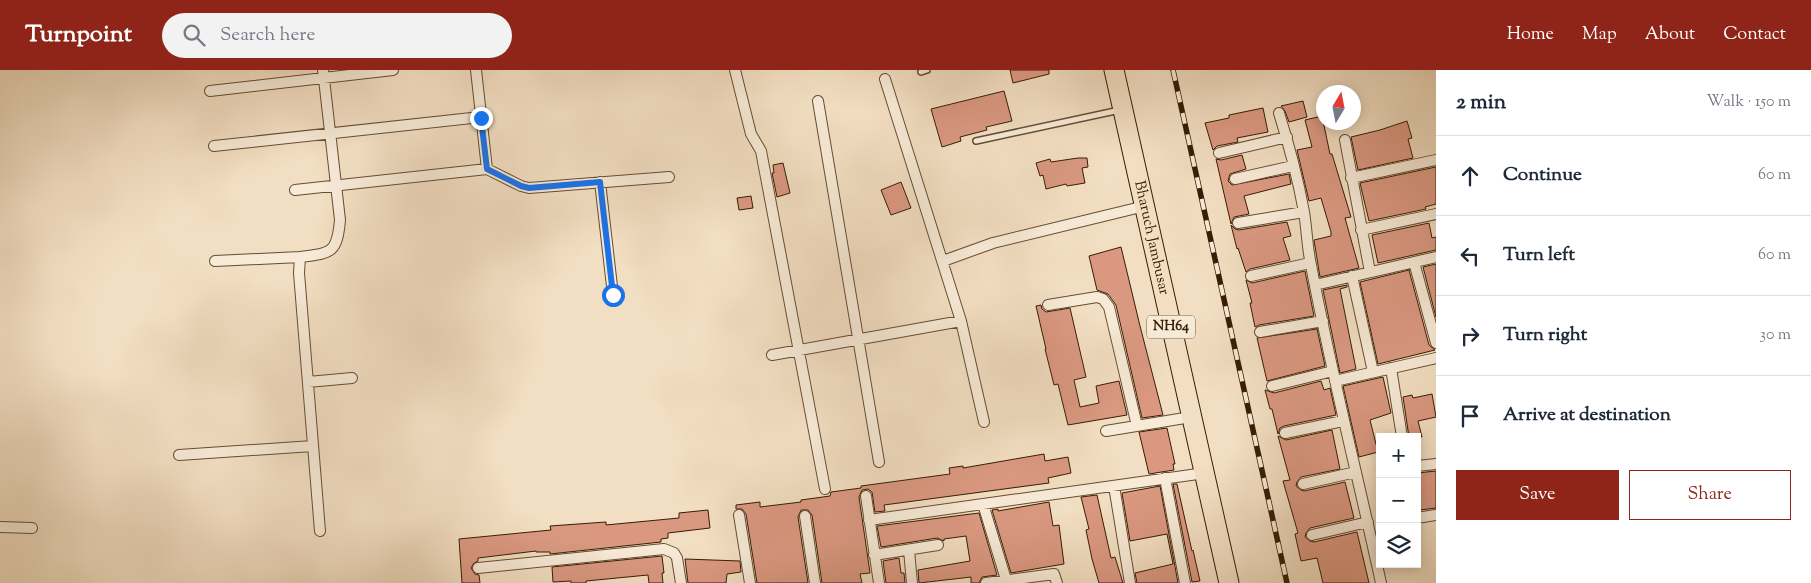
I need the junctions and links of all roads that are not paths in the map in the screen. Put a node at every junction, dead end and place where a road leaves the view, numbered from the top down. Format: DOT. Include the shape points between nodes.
graph roads {
  1 [pos="393,70"];
  2 [pos="476,70"];
  3 [pos="735,70"];
  4 [pos="1114,70"];
  5 [pos="324,74"];
  6 [pos="885,79"];
  7 [pos="210,92"];
  8 [pos="818,101"];
  9 [pos="1123,110"];
  10 [pos="1278,113"];
  11 [pos="481,118"];
  12 [pos="330,133"];
  13 [pos="1287,138"];
  14 [pos="1345,140"];
  15 [pos="976,141"];
  16 [pos="214,146"];
  17 [pos="1219,153"];
  18 [pos="1436,160"];
  19 [pos="1293,166"];
  20 [pos="487,169"];
  21 [pos="669,177"];
  22 [pos="1351,178"];
  23 [pos="1235,179"];
  24 [pos="600,182"];
  25 [pos="336,186"];
  26 [pos="295,190"];
  27 [pos="1145,206"];
  28 [pos="1304,212"];
  29 [pos="1436,214"];
  30 [pos="1238,223"];
  31 [pos="1362,230"];
  32 [pos="300,257"];
  33 [pos="1436,257"];
  34 [pos="216,261"];
  35 [pos="943,261"];
  36 [pos="1414,262"];
  37 [pos="1310,264"];
  38 [pos="1370,272"];
  39 [pos="1251,276"];
  40 [pos="1352,276"];
  41 [pos="1315,285"];
  42 [pos="613,295"];
  43 [pos="1048,305"];
  44 [pos="1432,313"];
  45 [pos="961,321"];
  46 [pos="1323,321"];
  47 [pos="1260,332"];
  48 [pos="858,339"];
  49 [pos="1436,343"];
  50 [pos="799,350"];
  51 [pos="772,355"];
  52 [pos="1436,358"];
  53 [pos="1391,368"];
  54 [pos="1373,372"];
  55 [pos="1334,376"];
  56 [pos="352,378"];
  57 [pos="308,382"];
  58 [pos="1272,386"];
  59 [pos="1192,418"];
  60 [pos="1343,421"];
  61 [pos="984,422"];
  62 [pos="1138,426"];
  63 [pos="1106,431"];
  64 [pos="1285,433"];
  65 [pos="1401,433"];
  66 [pos="313,446"];
  67 [pos="179,455"];
  68 [pos="878,462"];
  69 [pos="1436,464"];
  70 [pos="1421,466"];
  71 [pos="1356,472"];
  72 [pos="1205,473"];
  73 [pos="1165,478"];
  74 [pos="1303,484"];
  75 [pos="1114,486"];
  76 [pos="825,489"];
  77 [pos="866,496"];
  78 [pos="983,504"];
  79 [pos="1436,515"];
  80 [pos="739,516"];
  81 [pos="805,516"];
  82 [pos="1421,517"];
  83 [pos="869,520"];
  84 [pos="1368,522"];
  85 [pos="0,527"];
  86 [pos="32,528"];
  87 [pos="320,531"];
  88 [pos="1312,535"];
  89 [pos="938,546"];
  90 [pos="909,550"];
  91 [pos="874,555"];
  92 [pos="478,568"];
  93 [pos="1007,582"];
  94 [pos="681,583"];
  95 [pos="750,583"];
  96 [pos="814,583"];
  97 [pos="879,583"];
  98 [pos="912,583"];
  99 [pos="986,583"];
  100 [pos="1057,583"];
  101 [pos="1130,583"];
  102 [pos="1185,583"];
  103 [pos="1229,583"];
  104 [pos="1381,583"];
  1 -- 5 [label="street"];
  2 -- 11 [label="street"];
  3 -- 50 [label="street" via="751,134 761,151"];
  4 -- 9 [label="highway, Bharuch Jambusar / NH64"];
  5 -- 7 [label="street"];
  5 -- 12 [label="street"];
  6 -- 35 [label="street"];
  8 -- 48 [label="street"];
  9 -- 15 [label="lane"];
  9 -- 27 [label="highway, Bharuch Jambusar / NH64"];
  10 -- 13 [label="street"];
  11 -- 12 [label="street"];
  11 -- 20 [label="street"];
  12 -- 16 [label="street"];
  12 -- 25 [label="street"];
  13 -- 17 [label="street"];
  13 -- 19 [label="street"];
  14 -- 22 [label="street"];
  18 -- 22 [label="street"];
  19 -- 23 [label="street"];
  19 -- 28 [label="street"];
  20 -- 24 [label="street" via="529,188"];
  20 -- 25 [label="street"];
  21 -- 24 [label="street"];
  22 -- 31 [label="street"];
  24 -- 42 [label="street"];
  25 -- 26 [label="street"];
  25 -- 32 [label="street" via="340,220 335,247 326,253"];
  27 -- 35 [label="street" via="994,243"];
  27 -- 59 [label="highway, Bharuch Jambusar / NH64"];
  28 -- 30 [label="street"];
  28 -- 37 [label="street"];
  29 -- 31 [label="street"];
  31 -- 38 [label="street"];
  32 -- 34 [label="street"];
  32 -- 57 [label="street"];
  33 -- 36 [label="street"];
  35 -- 45 [label="street"];
  36 -- 38 [label="street"];
  36 -- 44 [label="street"];
  37 -- 39 [label="street"];
  37 -- 41 [label="street"];
  38 -- 40 [label="street"];
  40 -- 41 [label="street"];
  40 -- 54 [label="street"];
  41 -- 46 [label="street"];
  43 -- 62 [label="street" via="1097,297 1109,307"];
  44 -- 49 [label="street"];
  45 -- 48 [label="street"];
  45 -- 61 [label="street"];
  46 -- 47 [label="street"];
  46 -- 55 [label="street"];
  48 -- 50 [label="street"];
  48 -- 68 [label="street"];
  50 -- 51 [label="street"];
  50 -- 76 [label="street"];
  52 -- 53 [label="street"];
  53 -- 54 [label="street"];
  53 -- 65 [label="street"];
  54 -- 55 [label="street"];
  55 -- 58 [label="street"];
  55 -- 60 [label="street"];
  56 -- 57 [label="street"];
  57 -- 66 [label="street"];
  59 -- 62 [label="street"];
  59 -- 72 [label="highway, Bharuch Jambusar / NH64"];
  60 -- 64 [label="street"];
  60 -- 71 [label="street"];
  62 -- 63 [label="street"];
  66 -- 67 [label="street"];
  66 -- 87 [label="street"];
  69 -- 70 [label="street"];
  71 -- 74 [label="street"];
  71 -- 84 [label="street"];
  72 -- 73 [label="street"];
  72 -- 103 [label="highway, Bharuch Jambusar / NH64"];
  73 -- 75 [label="street"];
  73 -- 102 [label="street"];
  75 -- 78 [label="street"];
  75 -- 101 [label="street"];
  77 -- 83 [label="street"];
  78 -- 83 [label="street"];
  78 -- 93 [label="street"];
  79 -- 82 [label="street"];
  80 -- 95 [label="street"];
  81 -- 96 [label="street"];
  83 -- 91 [label="street"];
  84 -- 88 [label="street"];
  84 -- 104 [label="street"];
  85 -- 86 [label="street"];
  89 -- 90 [label="street"];
  90 -- 91 [label="street"];
  90 -- 98 [label="street"];
  91 -- 97 [label="street"];
  92 -- 94 [label="street" via="664,550 674,553 677,558"];
  93 -- 99 [label="street"];
  93 -- 100 [label="street" via="1054,574"];
}
